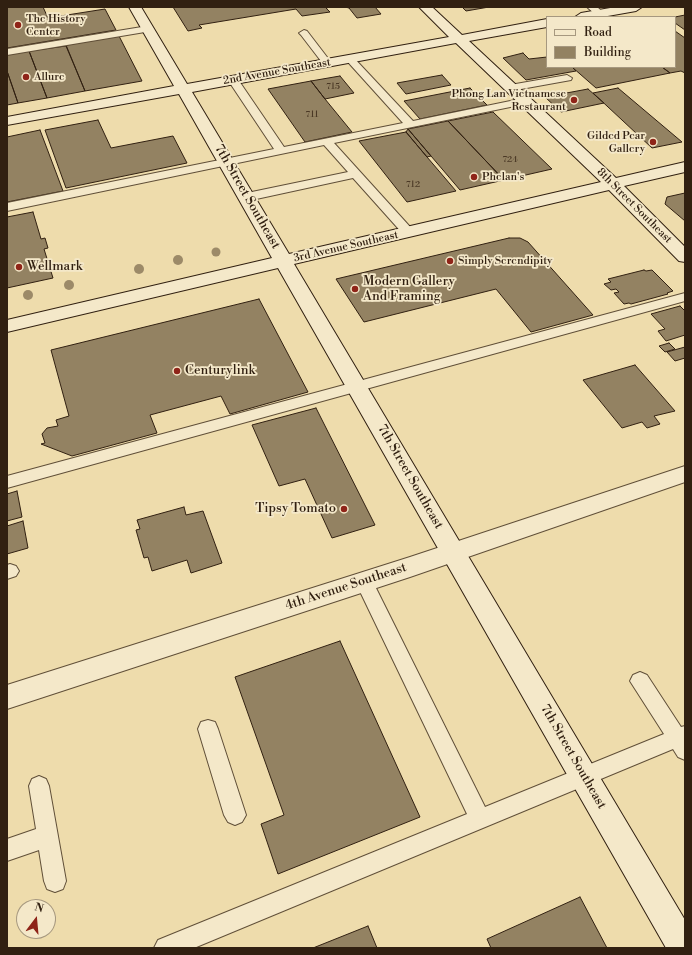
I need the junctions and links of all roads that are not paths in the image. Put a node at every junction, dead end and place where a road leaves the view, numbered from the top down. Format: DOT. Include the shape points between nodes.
graph roads {
  1 [pos="135,7"];
  2 [pos="425,7"];
  3 [pos="636,7"];
  4 [pos="619,8"];
  5 [pos="595,10"];
  6 [pos="583,16"];
  7 [pos="546,23"];
  8 [pos="148,29"];
  9 [pos="304,33"];
  10 [pos="459,39"];
  11 [pos="7,52"];
  12 [pos="350,59"];
  13 [pos="327,63"];
  14 [pos="567,78"];
  15 [pos="233,80"];
  16 [pos="510,88"];
  17 [pos="183,89"];
  18 [pos="525,101"];
  19 [pos="7,121"];
  20 [pos="411,125"];
  21 [pos="327,142"];
  22 [pos="282,151"];
  23 [pos="226,162"];
  24 [pos="685,167"];
  25 [pos="355,174"];
  26 [pos="613,184"];
  27 [pos="247,197"];
  28 [pos="7,207"];
  29 [pos="408,232"];
  30 [pos="685,257"];
  31 [pos="284,261"];
  32 [pos="685,297"];
  33 [pos="7,326"];
  34 [pos="358,387"];
  35 [pos="685,474"];
  36 [pos="7,482"];
  37 [pos="454,552"];
  38 [pos="364,581"];
  39 [pos="640,681"];
  40 [pos="7,697"];
  41 [pos="208,729"];
  42 [pos="682,741"];
  43 [pos="584,777"];
  44 [pos="39,786"];
  45 [pos="235,815"];
  46 [pos="480,819"];
  47 [pos="48,836"];
  48 [pos="7,850"];
  49 [pos="55,881"];
  50 [pos="166,948"];
  51 [pos="684,948"];
  1 -- 8 [label="main road, 7th Street Southeast"];
  2 -- 10 [label="main road, 8th Street Southeast"];
  3 -- 4 [label="main road"];
  4 -- 5 [label="main road"];
  5 -- 6 [label="main road"];
  7 -- 10 [label="main road, 2nd Avenue Southeast"];
  8 -- 11 [label="lane"];
  8 -- 17 [label="main road, 7th Street Southeast"];
  9 -- 13 [label="lane"];
  10 -- 12 [label="main road, 2nd Avenue Southeast"];
  10 -- 16 [label="main road, 8th Street Southeast"];
  12 -- 13 [label="main road, 2nd Avenue Southeast"];
  12 -- 20 [label="lane"];
  13 -- 15 [label="main road, 2nd Avenue Southeast"];
  14 -- 16 [label="lane"];
  15 -- 17 [label="main road, 2nd Avenue Southeast"];
  15 -- 22 [label="lane"];
  16 -- 18 [label="main road, 8th Street Southeast"];
  17 -- 19 [label="main road, 2nd Avenue Southeast"];
  17 -- 23 [label="main road, 7th Street Southeast"];
  18 -- 20 [label="lane"];
  18 -- 26 [label="main road, 8th Street Southeast"];
  20 -- 21 [label="lane"];
  21 -- 22 [label="lane"];
  21 -- 25 [label="lane"];
  22 -- 23 [label="lane"];
  23 -- 27 [label="main road, 7th Street Southeast"];
  23 -- 28 [label="lane"];
  24 -- 26 [label="main road, 3rd Avenue Southeast"];
  25 -- 27 [label="lane"];
  25 -- 29 [label="lane"];
  26 -- 29 [label="main road, 3rd Avenue Southeast"];
  26 -- 30 [label="main road, 8th Street Southeast"];
  27 -- 31 [label="main road, 7th Street Southeast"];
  29 -- 31 [label="main road, 3rd Avenue Southeast"];
  31 -- 33 [label="main road, 3rd Avenue Southeast"];
  31 -- 34 [label="main road, 7th Street Southeast"];
  32 -- 34 [label="lane"];
  34 -- 36 [label="lane"];
  34 -- 37 [label="main road, 7th Street Southeast"];
  35 -- 37 [label="main road, 4th Avenue Southeast"];
  37 -- 38 [label="main road, 4th Avenue Southeast"];
  37 -- 43 [label="main road, 7th Street Southeast"];
  38 -- 40 [label="main road, 4th Avenue Southeast"];
  38 -- 46 [label="lane"];
  39 -- 42 [label="lane"];
  41 -- 45 [label="lane"];
  42 -- 43 [label="lane"];
  43 -- 46 [label="lane"];
  43 -- 51 [label="main road, 7th Street Southeast"];
  44 -- 47 [label="lane"];
  46 -- 50 [label="lane"];
  47 -- 48 [label="lane"];
  47 -- 49 [label="lane"];
}
